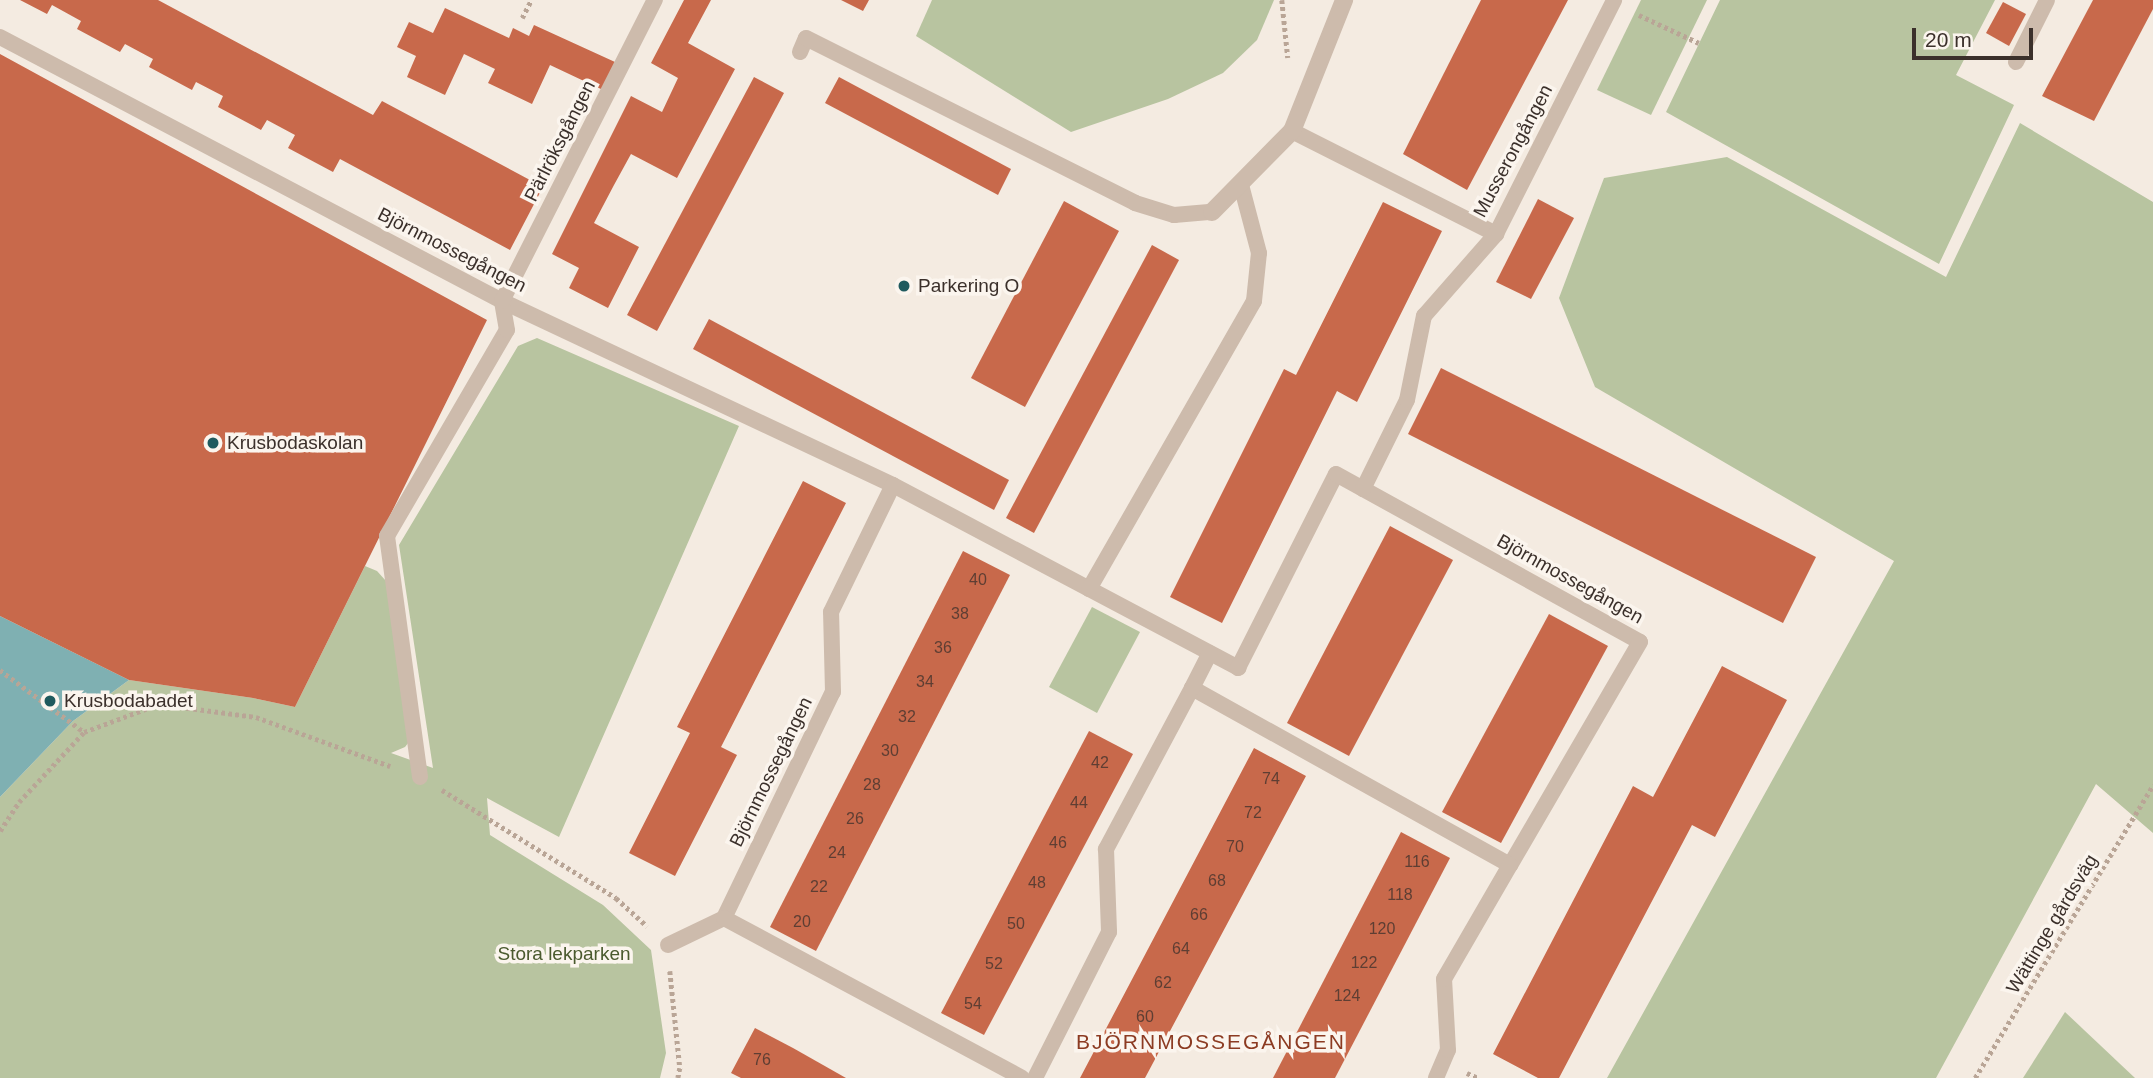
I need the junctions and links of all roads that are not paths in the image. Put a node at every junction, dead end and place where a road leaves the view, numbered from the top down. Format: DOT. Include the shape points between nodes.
graph roads {
  1 [pos="655,0"];
  2 [pos="1344,0"];
  3 [pos="2048,0"];
  4 [pos="1613,1"];
  5 [pos="0,37"];
  6 [pos="800,52"];
  7 [pos="2016,62"];
  8 [pos="1293,131"];
  9 [pos="1241,185"];
  10 [pos="1212,212"];
  11 [pos="1496,234"];
  12 [pos="502,301"];
  13 [pos="893,485"];
  14 [pos="1363,489"];
  15 [pos="1089,589"];
  16 [pos="1210,653"];
  17 [pos="1192,688"];
  18 [pos="421,777"];
  19 [pos="1510,865"];
  20 [pos="724,918"];
  21 [pos="668,945"];
  22 [pos="1022,1078"];
  23 [pos="1035,1078"];
  24 [pos="1436,1078"];
  1 -- 12 [label="lane, Pärlröksgången"];
  2 -- 8 [label="street"];
  3 -- 7 [label="lane"];
  4 -- 11 [label="lane, Musserongången"];
  5 -- 12 [label="lane, Björnmossegången"];
  6 -- 10 [label="lane" via="806,38 1135,203 1174,215"];
  8 -- 9 [label="street"];
  8 -- 11 [label="lane, Musserongången"];
  9 -- 10 [label="street"];
  9 -- 15 [label="lane" via="1259,253 1254,301"];
  11 -- 14 [label="lane" via="1424,316 1407,400"];
  12 -- 13 [label="lane, Björnmossegången"];
  12 -- 18 [label="lane" via="507,330 387,536"];
  13 -- 15 [label="lane, Björnmossegången"];
  13 -- 20 [label="lane, Björnmossegången" via="831,612 833,692"];
  14 -- 16 [label="lane, Björnmossegången" via="1336,474 1238,668"];
  14 -- 19 [label="lane, Björnmossegången" via="1640,642"];
  15 -- 16 [label="lane, Björnmossegången"];
  16 -- 17 [label="lane"];
  17 -- 19 [label="lane"];
  17 -- 23 [label="lane" via="1106,849 1109,932"];
  19 -- 24 [label="lane, Björnmossegången" via="1444,979 1448,1050"];
  20 -- 21 [label="lane"];
  20 -- 22 [label="lane"];
}
